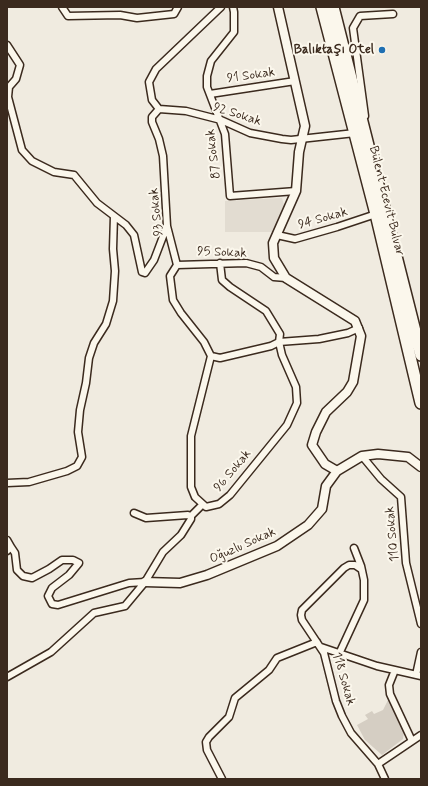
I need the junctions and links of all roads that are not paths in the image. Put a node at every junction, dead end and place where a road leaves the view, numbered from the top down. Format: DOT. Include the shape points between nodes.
graph roads {
  1 [pos="62,7"];
  2 [pos="178,7"];
  3 [pos="221,7"];
  4 [pos="233,7"];
  5 [pos="278,7"];
  6 [pos="322,7"];
  7 [pos="333,7"];
  8 [pos="393,14"];
  9 [pos="7,45"];
  10 [pos="295,81"];
  11 [pos="210,94"];
  12 [pos="160,109"];
  13 [pos="221,120"];
  14 [pos="355,133"];
  15 [pos="303,138"];
  16 [pos="368,147"];
  17 [pos="296,191"];
  18 [pos="376,214"];
  19 [pos="114,216"];
  20 [pos="167,226"];
  21 [pos="277,235"];
  22 [pos="220,263"];
  23 [pos="177,265"];
  24 [pos="286,278"];
  25 [pos="359,328"];
  26 [pos="279,342"];
  27 [pos="421,353"];
  28 [pos="212,356"];
  29 [pos="421,403"];
  30 [pos="362,456"];
  31 [pos="421,467"];
  32 [pos="337,471"];
  33 [pos="7,483"];
  34 [pos="202,505"];
  35 [pos="134,513"];
  36 [pos="191,516"];
  37 [pos="7,540"];
  38 [pos="354,548"];
  39 [pos="9,549"];
  40 [pos="362,569"];
  41 [pos="145,582"];
  42 [pos="421,624"];
  43 [pos="319,645"];
  44 [pos="421,652"];
  45 [pos="339,654"];
  46 [pos="395,670"];
  47 [pos="419,676"];
  48 [pos="7,677"];
  49 [pos="421,735"];
  50 [pos="412,741"];
  51 [pos="378,764"];
  52 [pos="222,779"];
  53 [pos="385,779"];
  1 -- 2 [label="street" via="68,16 120,15 137,18 174,14"];
  3 -- 12 [label="street" via="185,40 152,76 152,100"];
  4 -- 11 [label="street, 87 Sokak" via="234,32 210,61 207,76"];
  5 -- 10 [label="main road"];
  6 -- 14 [label="highway, Bülent Ecevit Bulvar"];
  7 -- 16 [label="highway, Bülent Ecevit Bulvar"];
  8 -- 16 [label="street" via="360,16 353,28"];
  9 -- 19 [label="street" via="20,65 16,79 9,87 8,97 22,150 32,161 50,170 74,175 97,203"];
  10 -- 11 [label="street, 91 Sokak"];
  10 -- 15 [label="main road" via="305,126"];
  11 -- 13 [label="street, 87 Sokak"];
  12 -- 13 [label="street, 92 Sokak" via="186,111"];
  12 -- 20 [label="street, 93 Sokak" via="152,117 152,122 163,156"];
  13 -- 15 [label="street, 92 Sokak" via="250,133 291,140"];
  13 -- 17 [label="street, 87 Sokak" via="225,134 230,196"];
  14 -- 15 [label="street, 92 Sokak"];
  14 -- 18 [label="highway, Bülent Ecevit Bulvar"];
  15 -- 17 [label="main road" via="299,152"];
  16 -- 27 [label="highway, Bülent Ecevit Bulvar"];
  17 -- 21 [label="main road"];
  18 -- 21 [label="street, 94 Sokak" via="295,238"];
  18 -- 29 [label="highway, Bülent Ecevit Bulvar"];
  19 -- 20 [label="street" via="134,235 139,266 145,273 154,260"];
  19 -- 33 [label="street" via="113,301 106,324 94,342 89,358 78,432 82,457 77,466 67,471 29,482"];
  20 -- 23 [label="street, 93 Sokak"];
  21 -- 24 [label="main road" via="273,243 274,258"];
  22 -- 23 [label="street, 95 Sokak"];
  22 -- 24 [label="street, 95 Sokak" via="246,263 261,267 274,277"];
  22 -- 26 [label="street, 96 Sokak" via="222,280 266,311 280,334"];
  23 -- 28 [label="street" via="170,276 173,300"];
  24 -- 25 [label="main road" via="355,321"];
  25 -- 26 [label="street" via="319,339"];
  25 -- 32 [label="main road" via="361,336 353,382 347,392 326,412 312,446 319,458"];
  26 -- 28 [label="street" via="220,358"];
  26 -- 34 [label="street, 96 Sokak" via="298,395 293,413 230,495 212,506"];
  28 -- 34 [label="street, 96 Sokak" via="191,436 191,487"];
  30 -- 31 [label="main road" via="400,455 414,460"];
  30 -- 32 [label="main road"];
  30 -- 42 [label="street, 110 Sokak" via="401,497 406,563"];
  32 -- 41 [label="main road, Oğuzlu Sokak" via="326,486 322,509 308,525 277,546 180,583"];
  34 -- 36 [label="street"];
  35 -- 36 [label="street" via="146,518 184,514"];
  36 -- 41 [label="street" via="181,535 163,552"];
  37 -- 39 [label="street"];
  38 -- 40 [label="street"];
  39 -- 41 [label="street" via="15,553 17,570 23,576 32,578 62,560 79,563 52,588 48,596 52,604 58,605 129,583"];
  40 -- 43 [label="street, 118 Sokak" via="348,565 302,610 302,620"];
  40 -- 45 [label="street" via="364,600"];
  41 -- 48 [label="street" via="125,606 94,613 51,652"];
  43 -- 45 [label="street"];
  43 -- 51 [label="street, 118 Sokak" via="342,716 351,733"];
  43 -- 52 [label="street" via="277,658 269,670 235,698 229,717 206,742 207,750"];
  44 -- 47 [label="street"];
  45 -- 46 [label="street"];
  46 -- 47 [label="street"];
  46 -- 50 [label="street" via="389,685 390,694"];
  49 -- 50 [label="street"];
  50 -- 51 [label="street"];
  51 -- 53 [label="street, 118 Sokak"];
}
